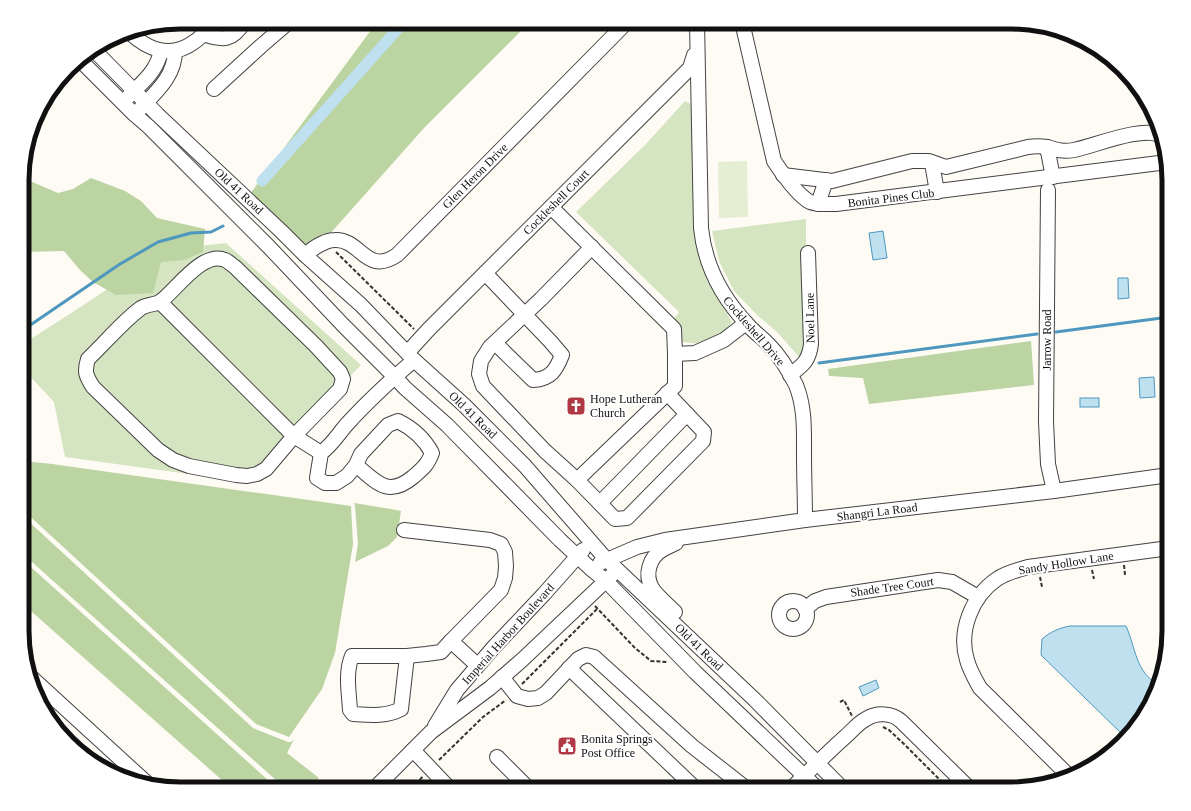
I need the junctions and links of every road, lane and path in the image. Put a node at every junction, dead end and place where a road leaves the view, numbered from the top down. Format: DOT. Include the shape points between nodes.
graph roads {
  1 [pos="208,29"];
  2 [pos="240,29"];
  3 [pos="281,29"];
  4 [pos="620,29"];
  5 [pos="697,29"];
  6 [pos="744,29"];
  7 [pos="203,34"];
  8 [pos="135,36"];
  9 [pos="696,48"];
  10 [pos="161,51"];
  11 [pos="175,52"];
  12 [pos="97,53"];
  13 [pos="83,63"];
  14 [pos="214,89"];
  15 [pos="134,90"];
  16 [pos="123,102"];
  17 [pos="146,102"];
  18 [pos="134,114"];
  19 [pos="1155,133"];
  20 [pos="1047,147"];
  21 [pos="932,163"];
  22 [pos="1161,163"];
  23 [pos="783,175"];
  24 [pos="826,180"];
  25 [pos="1050,183"];
  26 [pos="937,192"];
  27 [pos="818,204"];
  28 [pos="551,207"];
  29 [pos="327,243"];
  30 [pos="588,243"];
  31 [pos="808,252"];
  32 [pos="305,255"];
  33 [pos="485,273"];
  34 [pos="160,302"];
  35 [pos="524,314"];
  36 [pos="746,323"];
  37 [pos="416,332"];
  38 [pos="494,342"];
  39 [pos="675,354"];
  40 [pos="411,356"];
  41 [pos="790,375"];
  42 [pos="395,377"];
  43 [pos="667,393"];
  44 [pos="687,414"];
  45 [pos="294,436"];
  46 [pos="321,452"];
  47 [pos="356,465"];
  48 [pos="1162,475"];
  49 [pos="577,480"];
  50 [pos="1054,491"];
  51 [pos="600,503"];
  52 [pos="805,520"];
  53 [pos="404,530"];
  54 [pos="691,536"];
  55 [pos="592,541"];
  56 [pos="1162,549"];
  57 [pos="577,556"];
  58 [pos="606,559"];
  59 [pos="590,568"];
  60 [pos="617,570"];
  61 [pos="606,581"];
  62 [pos="978,597"];
  63 [pos="594,605"];
  64 [pos="597,609"];
  65 [pos="805,609"];
  66 [pos="451,641"];
  67 [pos="407,656"];
  68 [pos="672,664"];
  69 [pos="477,665"];
  70 [pos="569,668"];
  71 [pos="502,677"];
  72 [pos="38,684"];
  73 [pos="522,684"];
  74 [pos="510,697"];
  75 [pos="755,700"];
  76 [pos="840,702"];
  77 [pos="854,721"];
  78 [pos="880,726"];
  79 [pos="431,732"];
  80 [pos="413,750"];
  81 [pos="497,757"];
  82 [pos="817,762"];
  83 [pos="435,763"];
  84 [pos="1064,773"];
  85 [pos="424,774"];
  86 [pos="804,776"];
  87 [pos="140,777"];
  88 [pos="381,782"];
  89 [pos="418,782"];
  90 [pos="443,782"];
  91 [pos="522,782"];
  92 [pos="689,782"];
  93 [pos="738,782"];
  94 [pos="798,782"];
  95 [pos="810,782"];
  96 [pos="836,782"];
  97 [pos="942,782"];
  98 [pos="963,782"];
  1 -- 7 [label="street"];
  2 -- 7 [label="street" via="229,38 216,39"];
  3 -- 14 [label="street"];
  4 -- 29 [label="street, Glen Heron Drive" via="389,261 367,259 346,242 337,240"];
  5 -- 9 [label="street, Cockleshell Drive"];
  6 -- 23 [label="street" via="774,161"];
  7 -- 11 [label="street" via="195,42"];
  8 -- 10 [label="street" via="146,46"];
  9 -- 28 [label="street, Cockleshell Court" via="690,68"];
  9 -- 36 [label="street, Cockleshell Drive" via="703,242 710,270 717,285"];
  10 -- 11 [label="street"];
  10 -- 15 [label="street" via="154,70"];
  11 -- 17 [label="street" via="175,62 169,75"];
  12 -- 15 [label="street, Old 41 Road"];
  13 -- 16 [label="street, Old 41 Road"];
  15 -- 16 [label="street"];
  15 -- 17 [label="street, Old 41 Road"];
  16 -- 18 [label="street, Old 41 Road"];
  17 -- 18 [label="street"];
  17 -- 32 [label="street, Old 41 Road"];
  18 -- 42 [label="street, Old 41 Road" via="269,247"];
  19 -- 20 [label="street" via="1142,132 1061,152"];
  20 -- 21 [label="street" via="1028,147 946,167"];
  20 -- 25 [label="street, Jarrow Road"];
  21 -- 24 [label="street" via="912,161 844,179"];
  21 -- 26 [label="street"];
  22 -- 25 [label="street, Bonita Pines Club"];
  23 -- 24 [label="street"];
  23 -- 27 [label="street" via="810,202"];
  24 -- 27 [label="street"];
  25 -- 26 [label="street, Bonita Pines Club"];
  25 -- 50 [label="street, Jarrow Road" via="1046,422 1048,464"];
  26 -- 27 [label="street, Bonita Pines Club"];
  28 -- 30 [label="street"];
  28 -- 33 [label="street, Cockleshell Court"];
  29 -- 32 [label="street, Glen Heron Drive" via="313,248"];
  29 -- 37 [label="path"];
  30 -- 35 [label="street"];
  30 -- 39 [label="street" via="674,329"];
  31 -- 41 [label="street, Noel Lane" via="810,354 805,363"];
  32 -- 40 [label="street, Old 41 Road" via="361,305"];
  33 -- 35 [label="street"];
  33 -- 40 [label="street, Cockleshell Court" via="429,329"];
  34 -- 45 [label="street"];
  34 -- 45 [label="street" via="193,270 214,258 224,259 316,346 340,372 343,379 340,389"];
  34 -- 45 [label="street" via="135,313 88,359 87,378 99,392 158,450 173,460 189,466 236,475 258,474 266,469"];
  35 -- 38 [label="street"];
  35 -- 38 [label="street" via="562,355 557,368 543,380 533,380"];
  36 -- 39 [label="street" via="724,340 695,353"];
  36 -- 41 [label="street, Cockleshell Drive" via="770,345"];
  38 -- 49 [label="street" via="481,361 479,374 483,386"];
  39 -- 43 [label="street" via="675,386"];
  40 -- 42 [label="street, Cockleshell Court"];
  40 -- 55 [label="street, Old 41 Road" via="525,466"];
  41 -- 52 [label="street, Cockleshell Drive" via="798,390 802,407"];
  42 -- 46 [label="street, Cockleshell Court" via="347,424 330,446"];
  42 -- 57 [label="street, Old 41 Road"];
  43 -- 44 [label="street"];
  43 -- 49 [label="street"];
  44 -- 51 [label="street"];
  44 -- 51 [label="street" via="704,432 703,442 627,518 615,519"];
  45 -- 46 [label="street"];
  46 -- 47 [label="street" via="317,478 325,483 336,483 348,476"];
  47 -- 47 [label="street" via="361,454 388,425 398,421 409,426 427,444 432,453 428,464 396,488 382,485"];
  48 -- 50 [label="street, Shangri La Road"];
  49 -- 51 [label="street"];
  50 -- 52 [label="street, Shangri La Road"];
  52 -- 54 [label="street, Shangri La Road"];
  53 -- 66 [label="street" via="490,540 501,544 505,552 506,566 501,590"];
  54 -- 58 [label="street, Shangri La Road" via="637,547"];
  54 -- 75 [label="street" via="655,556 648,569 652,588 738,672"];
  55 -- 57 [label="street, Imperial Harbor Boulevard"];
  55 -- 58 [label="street, Old 41 Road"];
  56 -- 62 [label="street, Sandy Hollow Lane" via="1023,568 996,579"];
  57 -- 59 [label="street, Old 41 Road"];
  57 -- 69 [label="street, Imperial Harbor Boulevard"];
  58 -- 59 [label="street, Shangri La Road"];
  58 -- 60 [label="street, Old 41 Road"];
  59 -- 61 [label="street, Old 41 Road"];
  60 -- 61 [label="street, Imperial Harbor Boulevard"];
  60 -- 75 [label="street, Old 41 Road"];
  61 -- 71 [label="street, Imperial Harbor Boulevard"];
  61 -- 86 [label="street, Old 41 Road" via="695,672"];
  62 -- 65 [label="street, Shade Tree Court" via="952,582 938,580 826,597"];
  62 -- 84 [label="street, Sandy Hollow Lane" via="965,631 966,659 972,674 991,700"];
  63 -- 64 [label="path"];
  64 -- 68 [label="path" via="651,661 666,661"];
  64 -- 73 [label="path"];
  66 -- 67 [label="street" via="441,652"];
  66 -- 69 [label="street"];
  67 -- 67 [label="street" via="352,656 348,674 350,710 353,714 386,714 401,709"];
  69 -- 79 [label="street, Imperial Harbor Boulevard" via="457,690"];
  70 -- 71 [label="street" via="538,698 517,696"];
  70 -- 92 [label="street"];
  70 -- 93 [label="street" via="586,655 594,657 692,746"];
  71 -- 79 [label="street, Imperial Harbor Boulevard"];
  72 -- 87 [label="street"];
  74 -- 83 [label="path" via="483,717"];
  75 -- 82 [label="street, Old 41 Road"];
  76 -- 77 [label="path" via="844,700"];
  78 -- 97 [label="path" via="889,730"];
  79 -- 80 [label="street, Imperial Harbor Boulevard"];
  80 -- 88 [label="street, Imperial Harbor Boulevard"];
  80 -- 90 [label="street"];
  81 -- 91 [label="street"];
  82 -- 86 [label="street"];
  82 -- 96 [label="street, Old 41 Road"];
  82 -- 98 [label="street" via="864,720 888,715 901,721"];
  85 -- 89 [label="path"];
  86 -- 94 [label="street"];
  86 -- 95 [label="street, Old 41 Road"];
}
